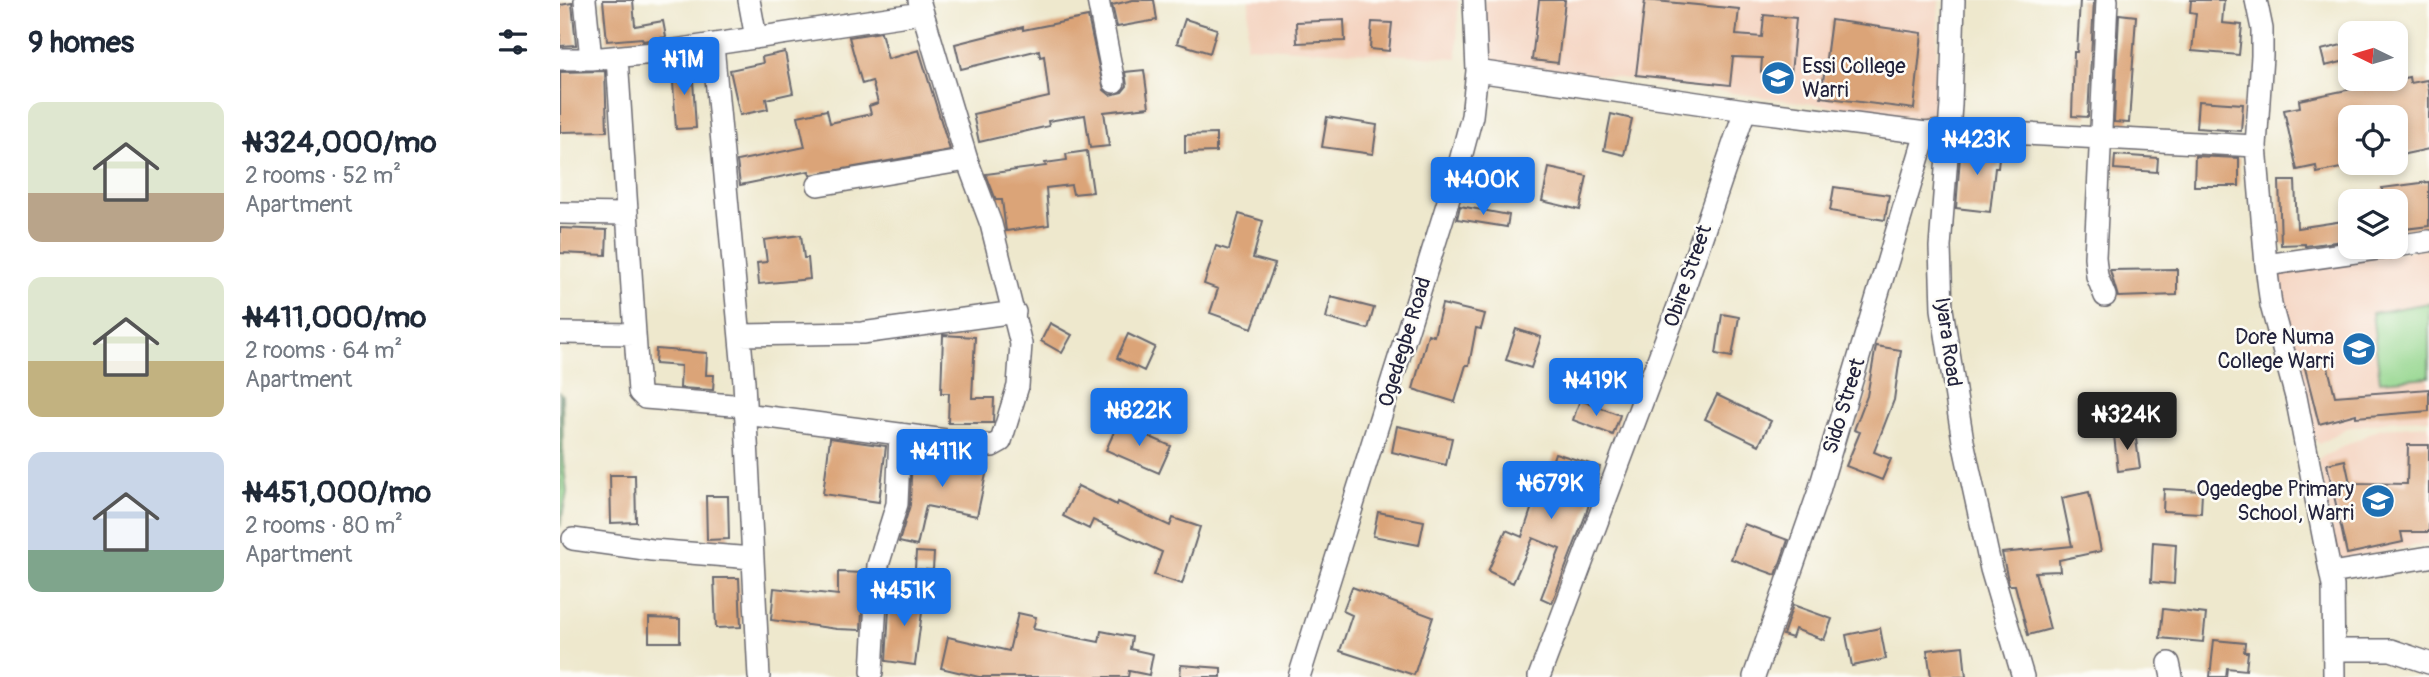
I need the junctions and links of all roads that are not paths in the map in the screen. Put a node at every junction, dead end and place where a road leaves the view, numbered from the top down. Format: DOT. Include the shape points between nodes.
graph roads {
  1 [pos="585,0"];
  2 [pos="749,0"];
  3 [pos="1098,0"];
  4 [pos="1474,0"];
  5 [pos="1954,0"];
  6 [pos="2107,0"];
  7 [pos="2256,0"];
  8 [pos="920,6"];
  9 [pos="756,38"];
  10 [pos="713,46"];
  11 [pos="617,57"];
  12 [pos="560,59"];
  13 [pos="591,59"];
  14 [pos="1477,71"];
  15 [pos="1114,82"];
  16 [pos="1745,110"];
  17 [pos="1949,130"];
  18 [pos="1926,133"];
  19 [pos="2100,136"];
  20 [pos="2256,146"];
  21 [pos="967,160"];
  22 [pos="818,185"];
  23 [pos="560,213"];
  24 [pos="626,214"];
  25 [pos="2429,241"];
  26 [pos="2408,244"];
  27 [pos="2338,255"];
  28 [pos="2266,265"];
  29 [pos="2105,296"];
  30 [pos="1015,312"];
  31 [pos="560,333"];
  32 [pos="635,334"];
  33 [pos="740,335"];
  34 [pos="745,410"];
  35 [pos="900,434"];
  36 [pos="573,539"];
  37 [pos="752,558"];
  38 [pos="2429,558"];
  39 [pos="2331,573"];
  40 [pos="2336,650"];
  41 [pos="2429,663"];
  42 [pos="872,672"];
  43 [pos="759,677"];
  44 [pos="1299,677"];
  45 [pos="1538,677"];
  46 [pos="1754,677"];
  47 [pos="2023,677"];
  48 [pos="2334,677"];
  1 -- 13 [label="street"];
  2 -- 9 [label="street"];
  3 -- 15 [label="street"];
  4 -- 14 [label="street, Ogedegbe Road"];
  5 -- 17 [label="street, Iyara Road"];
  6 -- 19 [label="street"];
  7 -- 20 [label="street" via="2262,29"];
  8 -- 9 [label="street"];
  8 -- 21 [label="street"];
  9 -- 10 [label="street"];
  10 -- 11 [label="street"];
  10 -- 33 [label="street"];
  11 -- 13 [label="street"];
  11 -- 24 [label="street"];
  12 -- 13 [label="street"];
  14 -- 16 [label="street"];
  14 -- 44 [label="street, Ogedegbe Road" via="1472,116 1456,176"];
  16 -- 18 [label="street"];
  16 -- 45 [label="street, Obire Street" via="1680,301"];
  17 -- 18 [label="street"];
  17 -- 19 [label="street"];
  17 -- 47 [label="street, Iyara Road" via="1940,247 1942,309 1963,441 1991,569"];
  18 -- 46 [label="street, Sido Street" via="1818,494"];
  19 -- 20 [label="street"];
  19 -- 29 [label="street" via="2095,257"];
  20 -- 28 [label="street"];
  21 -- 22 [label="street"];
  21 -- 30 [label="street" via="991,224"];
  23 -- 24 [label="street"];
  24 -- 32 [label="street"];
  25 -- 26 [label="street"];
  27 -- 28 [label="street"];
  28 -- 39 [label="street"];
  30 -- 33 [label="street" via="862,333"];
  30 -- 35 [label="street" via="1021,344 1018,386 1001,441 992,446"];
  31 -- 32 [label="street"];
  32 -- 34 [label="street" via="639,392 645,398"];
  33 -- 34 [label="street"];
  34 -- 35 [label="street"];
  34 -- 37 [label="street"];
  35 -- 42 [label="street" via="897,504 878,565"];
  36 -- 37 [label="street"];
  37 -- 43 [label="street"];
  38 -- 39 [label="street"];
  39 -- 40 [label="street"];
  40 -- 41 [label="street" via="2381,649"];
  40 -- 48 [label="street"];
}
